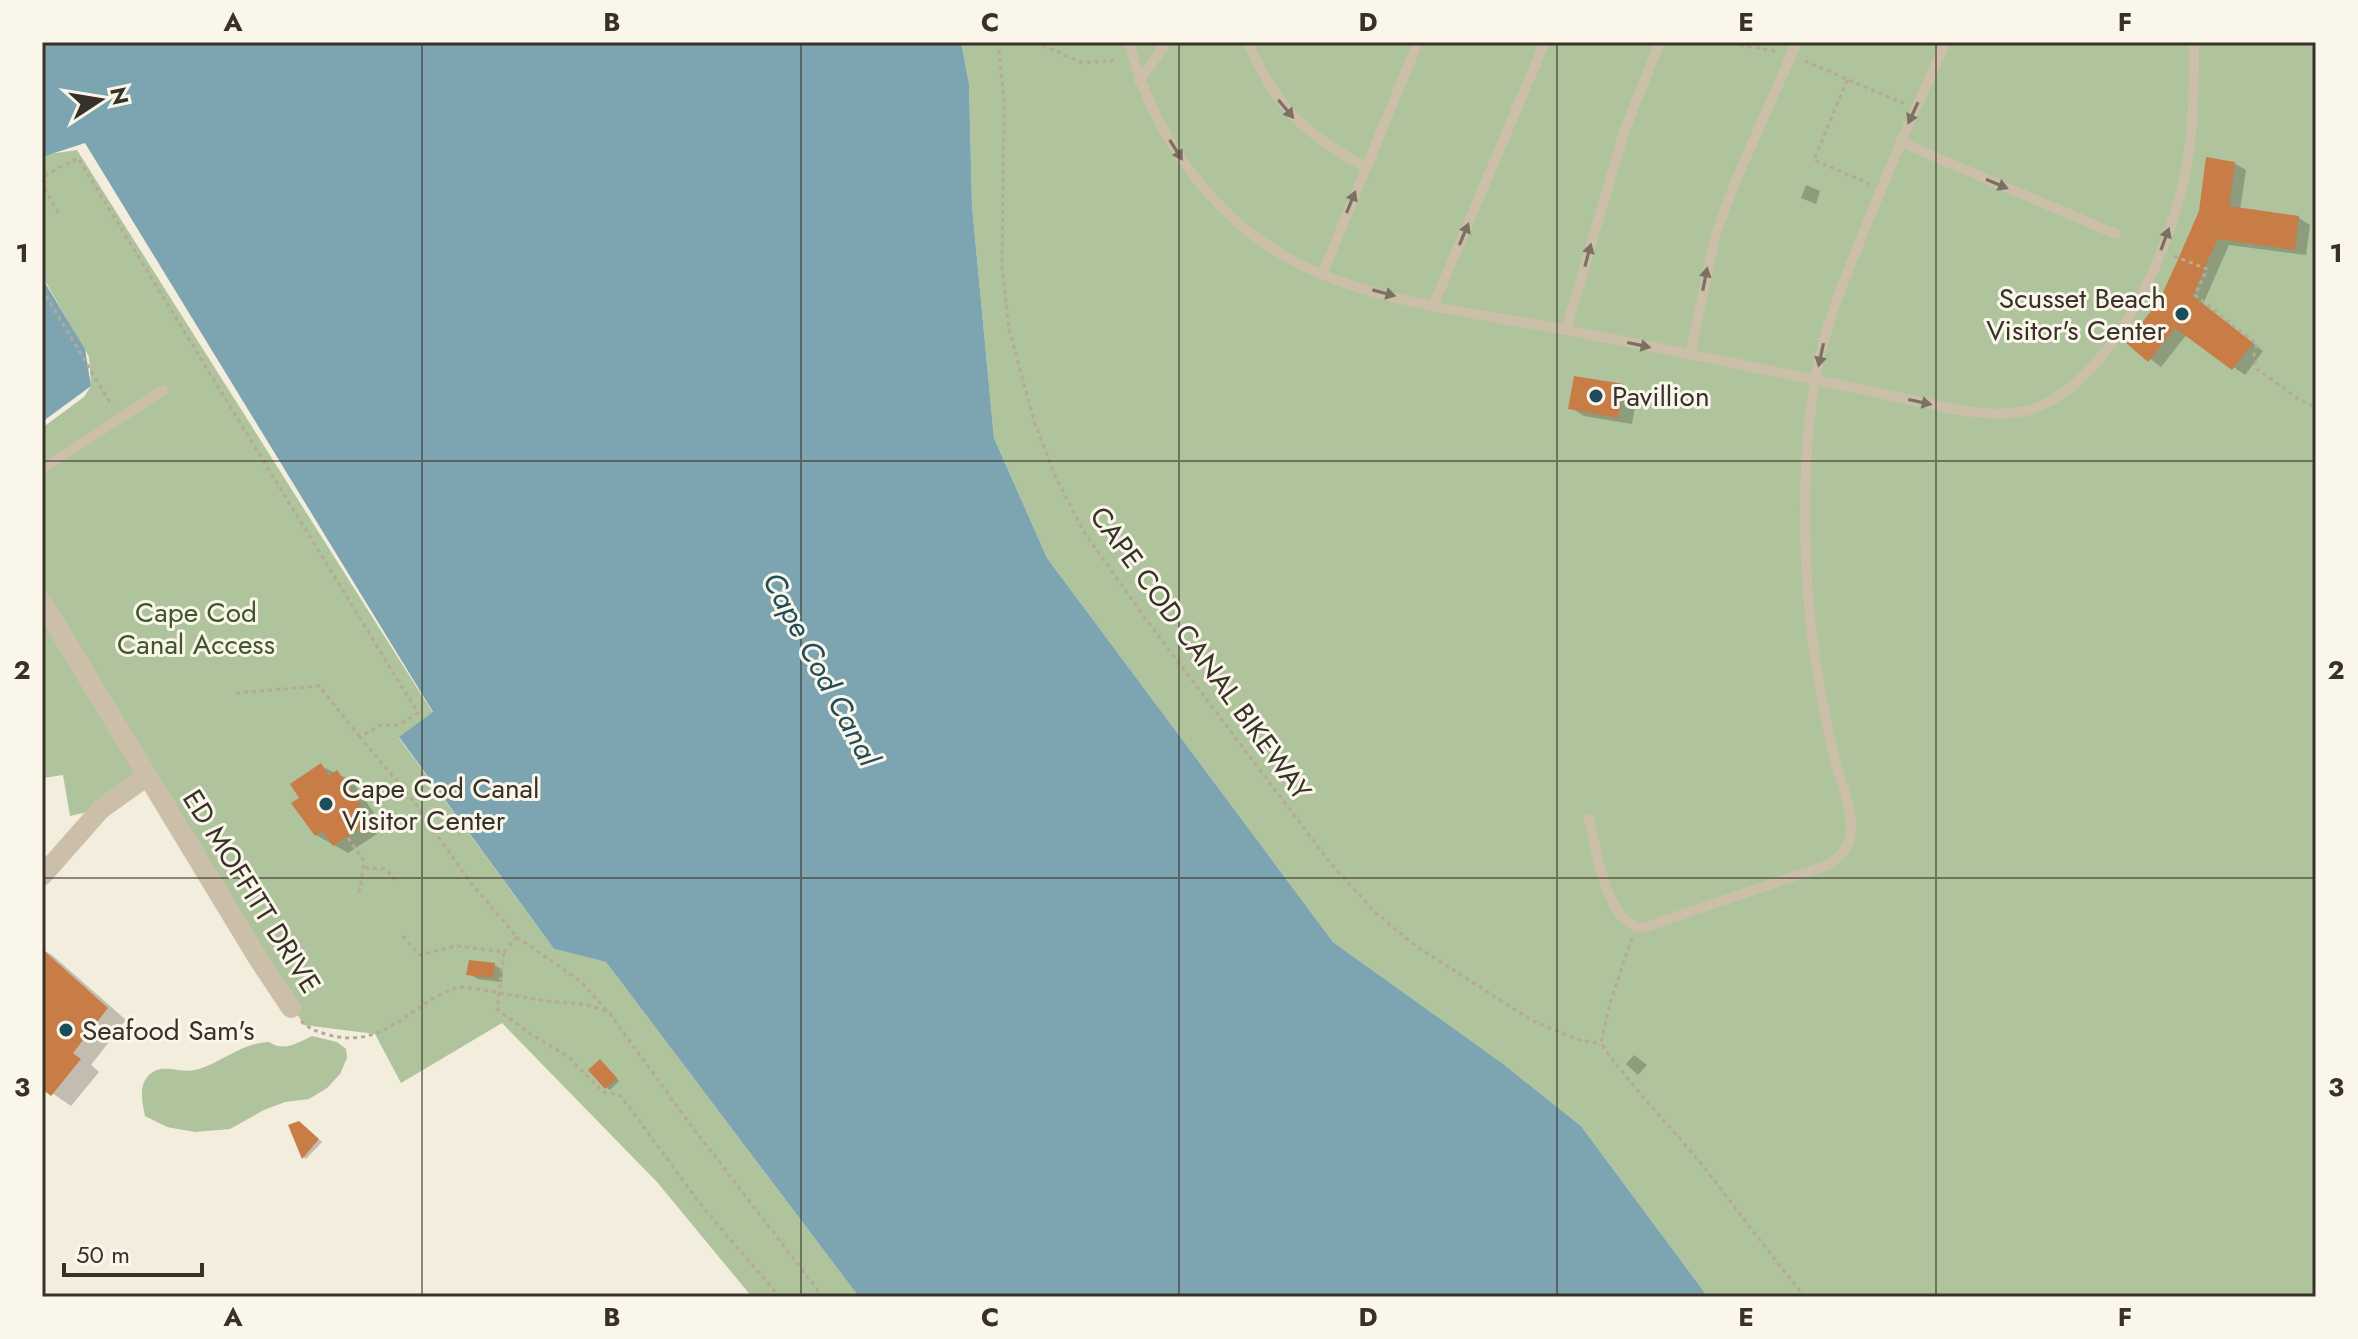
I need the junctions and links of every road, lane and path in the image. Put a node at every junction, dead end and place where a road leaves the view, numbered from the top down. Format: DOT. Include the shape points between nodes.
graph roads {
  1 [pos="998,42"];
  2 [pos="1035,42"];
  3 [pos="1129,42"];
  4 [pos="1167,42"];
  5 [pos="1248,42"];
  6 [pos="1418,42"];
  7 [pos="1545,42"];
  8 [pos="1660,42"];
  9 [pos="1724,42"];
  10 [pos="1797,42"];
  11 [pos="1946,42"];
  12 [pos="2194,42"];
  13 [pos="1791,55"];
  14 [pos="1132,57"];
  15 [pos="1847,78"];
  16 [pos="1139,81"];
  17 [pos="1915,108"];
  18 [pos="1900,142"];
  19 [pos="1365,167"];
  20 [pos="1881,189"];
  21 [pos="58,213"];
  22 [pos="2116,234"];
  23 [pos="2160,251"];
  24 [pos="1322,275"];
  25 [pos="42,289"];
  26 [pos="1433,306"];
  27 [pos="1566,330"];
  28 [pos="1690,355"];
  29 [pos="1816,382"];
  30 [pos="163,390"];
  31 [pos="113,406"];
  32 [pos="2316,408"];
  33 [pos="42,469"];
  34 [pos="42,602"];
  35 [pos="236,693"];
  36 [pos="360,737"];
  37 [pos="147,776"];
  38 [pos="1589,818"];
  39 [pos="348,838"];
  40 [pos="365,868"];
  41 [pos="42,876"];
  42 [pos="396,881"];
  43 [pos="359,895"];
  44 [pos="1635,927"];
  45 [pos="403,936"];
  46 [pos="517,937"];
  47 [pos="504,952"];
  48 [pos="499,993"];
  49 [pos="291,1008"];
  50 [pos="610,1014"];
  51 [pos="1601,1043"];
  52 [pos="780,1297"];
  53 [pos="823,1297"];
  54 [pos="1805,1297"];
  1 -- 51 [label="path, CAPE COD CANAL BIKEWAY" via="1004,126 1001,243 1009,329 1034,421 1084,532 1331,864 1374,911 1435,959 1533,1021"];
  2 -- 14 [label="path" via="1083,63"];
  3 -- 14 [label="lane"];
  4 -- 16 [label="lane"];
  5 -- 19 [label="lane, one-way" via="1293,118"];
  6 -- 19 [label="lane"];
  26 -- 7 [label="lane, one-way"];
  27 -- 8 [label="lane, one-way" via="1624,132"];
  9 -- 13 [label="path"];
  10 -- 13 [label="lane"];
  11 -- 17 [label="lane"];
  23 -- 12 [label="lane, one-way" via="2185,172"];
  13 -- 15 [label="path"];
  28 -- 13 [label="lane, one-way" via="1716,233"];
  14 -- 16 [label="lane"];
  15 -- 17 [label="path"];
  15 -- 20 [label="path" via="1814,160"];
  16 -- 24 [label="lane, one-way" via="1178,155 1226,211 1269,246"];
  17 -- 18 [label="lane, one-way"];
  18 -- 20 [label="lane"];
  18 -- 22 [label="lane, one-way"];
  24 -- 19 [label="lane, one-way"];
  20 -- 29 [label="lane, one-way" via="1833,310"];
  21 -- 36 [label="path" via="44,187 47,174 78,158 418,713"];
  29 -- 23 [label="lane, one-way" via="1976,413 2039,407 2110,348"];
  23 -- 32 [label="path" via="2207,269 2195,295 2257,344 2257,369"];
  24 -- 26 [label="lane, one-way"];
  25 -- 31 [label="path"];
  26 -- 27 [label="lane"];
  27 -- 28 [label="lane, one-way"];
  28 -- 29 [label="lane"];
  29 -- 44 [label="lane" via="1806,533 1810,625 1833,755 1849,810 1849,843 1827,865"];
  30 -- 33 [label="lane"];
  34 -- 37 [label="street, ED MOFFITT DRIVE"];
  35 -- 36 [label="path" via="319,686"];
  36 -- 46 [label="path"];
  37 -- 41 [label="street" via="101,809"];
  37 -- 49 [label="street, ED MOFFITT DRIVE"];
  38 -- 44 [label="lane" via="1607,892"];
  39 -- 40 [label="path"];
  40 -- 42 [label="path" via="386,869"];
  40 -- 43 [label="path"];
  44 -- 51 [label="path"];
  45 -- 47 [label="path" via="419,955 456,946"];
  46 -- 47 [label="path"];
  46 -- 50 [label="path" via="580,981"];
  47 -- 48 [label="path"];
  48 -- 49 [label="path, ED MOFFITT DRIVE" via="458,987 367,1037 316,1031"];
  48 -- 50 [label="path, ED MOFFITT DRIVE" via="586,1003"];
  48 -- 52 [label="path" via="497,1009 569,1057 603,1092 620,1095 705,1210"];
  50 -- 53 [label="path"];
  51 -- 54 [label="path"];
}
